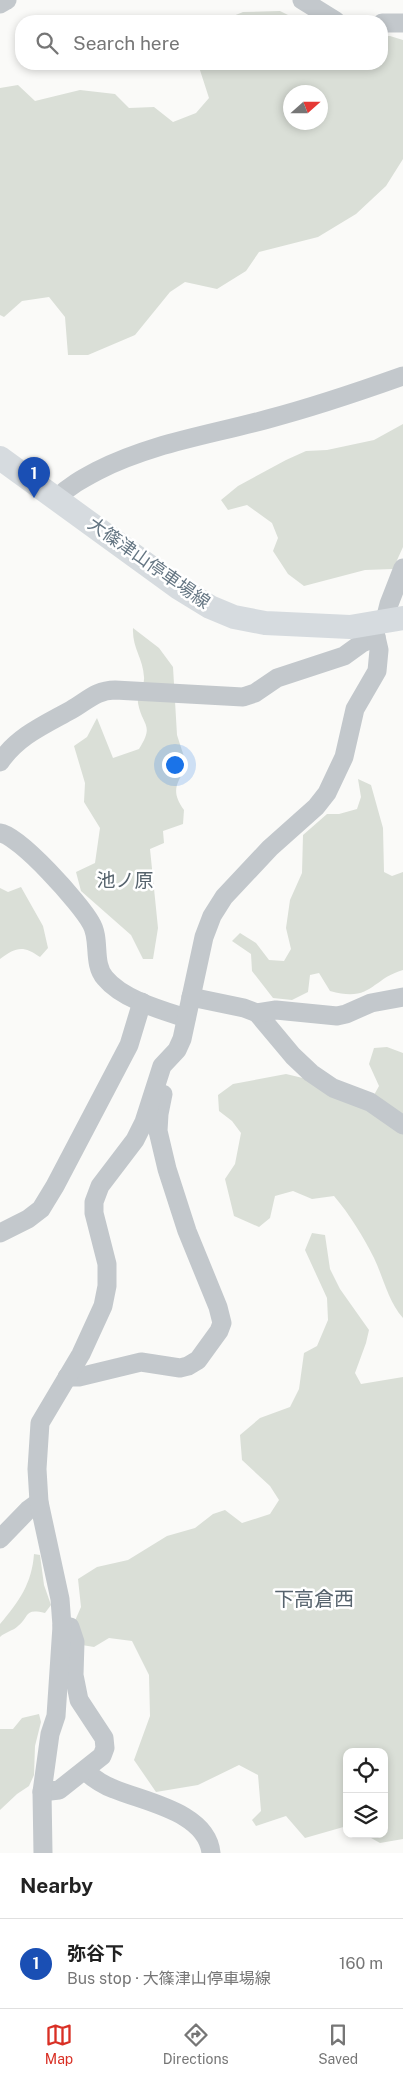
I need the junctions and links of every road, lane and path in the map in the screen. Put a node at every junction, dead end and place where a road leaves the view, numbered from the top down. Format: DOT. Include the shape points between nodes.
graph roads {
  1 [pos="7,0"];
  2 [pos="302,0"];
  3 [pos="0,4"];
  4 [pos="326,15"];
  5 [pos="388,23"];
  6 [pos="403,23"];
  7 [pos="403,376"];
  8 [pos="0,458"];
  9 [pos="57,498"];
  10 [pos="403,568"];
  11 [pos="384,625"];
  12 [pos="0,762"];
  13 [pos="0,833"];
  14 [pos="191,997"];
  15 [pos="403,997"];
  16 [pos="142,1002"];
  17 [pos="257,1014"];
  18 [pos="186,1018"];
  19 [pos="177,1050"];
  20 [pos="403,1125"];
  21 [pos="0,1233"];
  22 [pos="67,1377"];
  23 [pos="39,1502"];
  24 [pos="0,1539"];
  25 [pos="62,1626"];
  26 [pos="85,1771"];
  27 [pos="42,1792"];
  28 [pos="43,1853"];
  29 [pos="211,1853"];
  1 -- 3 [label="street"];
  2 -- 4 [label="street"];
  5 -- 6 [label="street"];
  7 -- 9 [label="street" via="336,400 149,449 106,466 69,486"];
  8 -- 9 [label="main road, 大篠津山停車場線"];
  9 -- 11 [label="main road, 大篠津山停車場線" via="179,588 234,617 296,625"];
  10 -- 11 [label="street"];
  11 -- 12 [label="street" via="344,656 277,678 243,697 104,690 95,693 26,735"];
  11 -- 14 [label="street" via="377,671 355,709 344,757 327,793 224,897 204,937"];
  13 -- 16 [label="street" via="31,852 92,924 104,977"];
  14 -- 17 [label="street" via="244,1008"];
  14 -- 18 [label="street"];
  15 -- 17 [label="street" via="337,1016 276,1010"];
  16 -- 18 [label="street"];
  16 -- 21 [label="street" via="129,1045 41,1209"];
  17 -- 20 [label="street" via="292,1056 311,1073 332,1088 370,1102"];
  18 -- 19 [label="street"];
  19 -- 22 [label="street" via="162,1066 135,1140 100,1186 94,1202 107,1264 107,1286 103,1306"];
  19 -- 22 [label="street" via="162,1098 158,1131 166,1169 222,1323 198,1360 188,1366 180,1368 141,1362"];
  22 -- 23 [label="street" via="40,1423"];
  23 -- 24 [label="street"];
  23 -- 25 [label="street" via="60,1599"];
  25 -- 26 [label="street" via="70,1627 76,1642 74,1675 80,1700 104,1738 106,1748"];
  25 -- 27 [label="street" via="56,1716 50,1734"];
  26 -- 27 [label="street" via="59,1790"];
  26 -- 29 [label="street" via="112,1789 175,1811 189,1820 208,1839"];
  27 -- 28 [label="street"];
}
